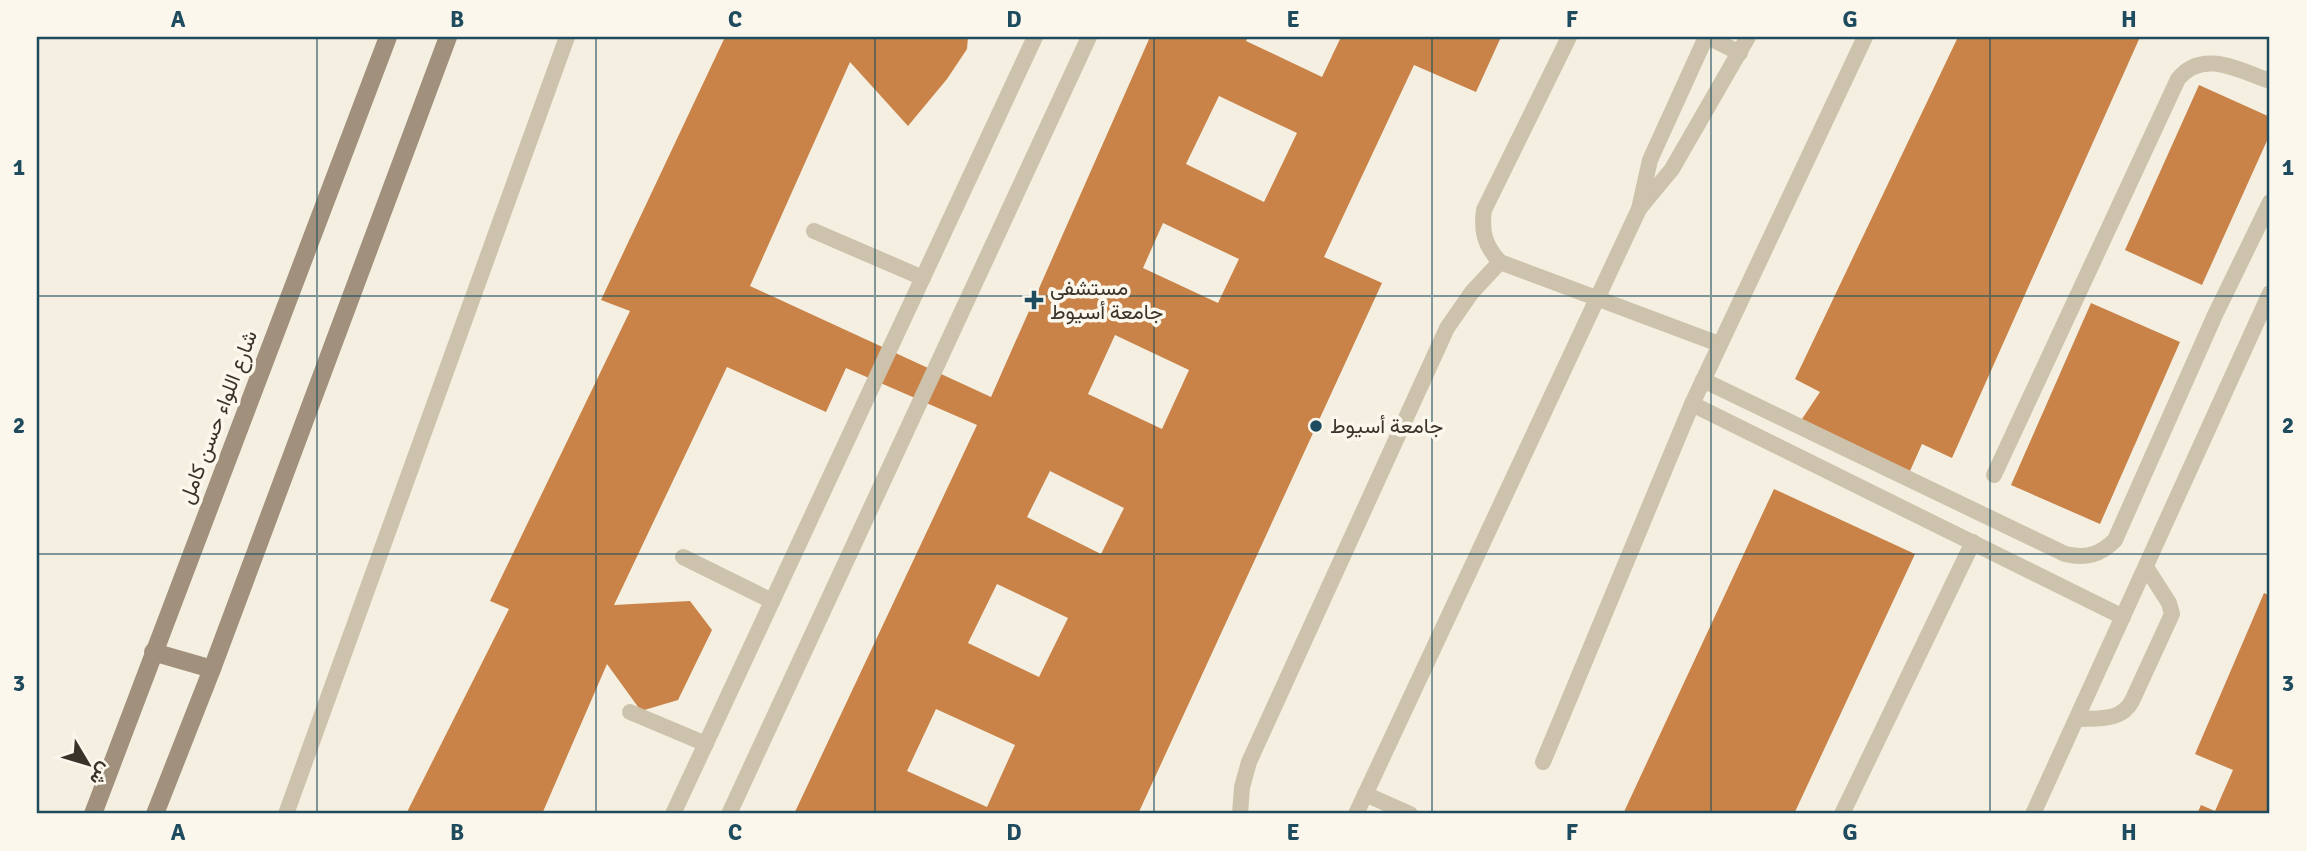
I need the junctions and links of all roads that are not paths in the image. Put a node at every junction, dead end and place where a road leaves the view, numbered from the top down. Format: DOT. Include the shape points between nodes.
graph roads {
  1 [pos="388,37"];
  2 [pos="448,37"];
  3 [pos="568,37"];
  4 [pos="1035,37"];
  5 [pos="1090,37"];
  6 [pos="1569,37"];
  7 [pos="1707,37"];
  8 [pos="1748,37"];
  9 [pos="1865,37"];
  10 [pos="1740,53"];
  11 [pos="2270,81"];
  12 [pos="2270,202"];
  13 [pos="1639,208"];
  14 [pos="814,232"];
  15 [pos="1500,262"];
  16 [pos="923,278"];
  17 [pos="2270,293"];
  18 [pos="1597,299"];
  19 [pos="1719,344"];
  20 [pos="1703,380"];
  21 [pos="1692,404"];
  22 [pos="1994,475"];
  23 [pos="1973,542"];
  24 [pos="683,557"];
  25 [pos="2146,568"];
  26 [pos="772,601"];
  27 [pos="2123,617"];
  28 [pos="153,652"];
  29 [pos="212,669"];
  30 [pos="630,712"];
  31 [pos="2077,719"];
  32 [pos="706,744"];
  33 [pos="1543,762"];
  34 [pos="1365,794"];
  35 [pos="93,814"];
  36 [pos="155,814"];
  37 [pos="286,814"];
  38 [pos="673,814"];
  39 [pos="729,814"];
  40 [pos="1240,814"];
  41 [pos="1356,814"];
  42 [pos="1410,814"];
  43 [pos="1842,814"];
  44 [pos="2033,814"];
  1 -- 28 [label="main road, شارع اللواء حسن كامل"];
  2 -- 29 [label="main road"];
  3 -- 37 [label="lane"];
  4 -- 16 [label="lane"];
  5 -- 39 [label="lane"];
  6 -- 15 [label="lane" via="1484,210 1484,239"];
  7 -- 10 [label="lane"];
  7 -- 13 [label="lane" via="1650,160"];
  8 -- 10 [label="lane"];
  9 -- 19 [label="lane"];
  10 -- 13 [label="lane" via="1672,169"];
  11 -- 22 [label="lane" via="2205,62 2193,65 2178,79"];
  12 -- 20 [label="lane" via="2115,540 2098,554 2065,554"];
  13 -- 18 [label="lane"];
  14 -- 16 [label="lane"];
  15 -- 18 [label="lane"];
  15 -- 40 [label="lane" via="1447,328 1249,762"];
  16 -- 26 [label="lane"];
  17 -- 25 [label="lane"];
  18 -- 19 [label="lane"];
  18 -- 34 [label="lane"];
  19 -- 20 [label="lane"];
  20 -- 21 [label="lane"];
  21 -- 23 [label="lane"];
  21 -- 33 [label="lane"];
  23 -- 27 [label="lane"];
  23 -- 43 [label="lane"];
  24 -- 26 [label="lane"];
  25 -- 27 [label="lane"];
  25 -- 31 [label="lane" via="2169,603 2171,619 2124,712 2112,718"];
  26 -- 32 [label="lane"];
  27 -- 31 [label="lane"];
  28 -- 29 [label="main road"];
  28 -- 35 [label="main road, شارع اللواء حسن كامل"];
  29 -- 36 [label="main road"];
  30 -- 32 [label="lane"];
  31 -- 44 [label="lane"];
  32 -- 38 [label="lane"];
  34 -- 41 [label="lane"];
  34 -- 42 [label="lane"];
}
